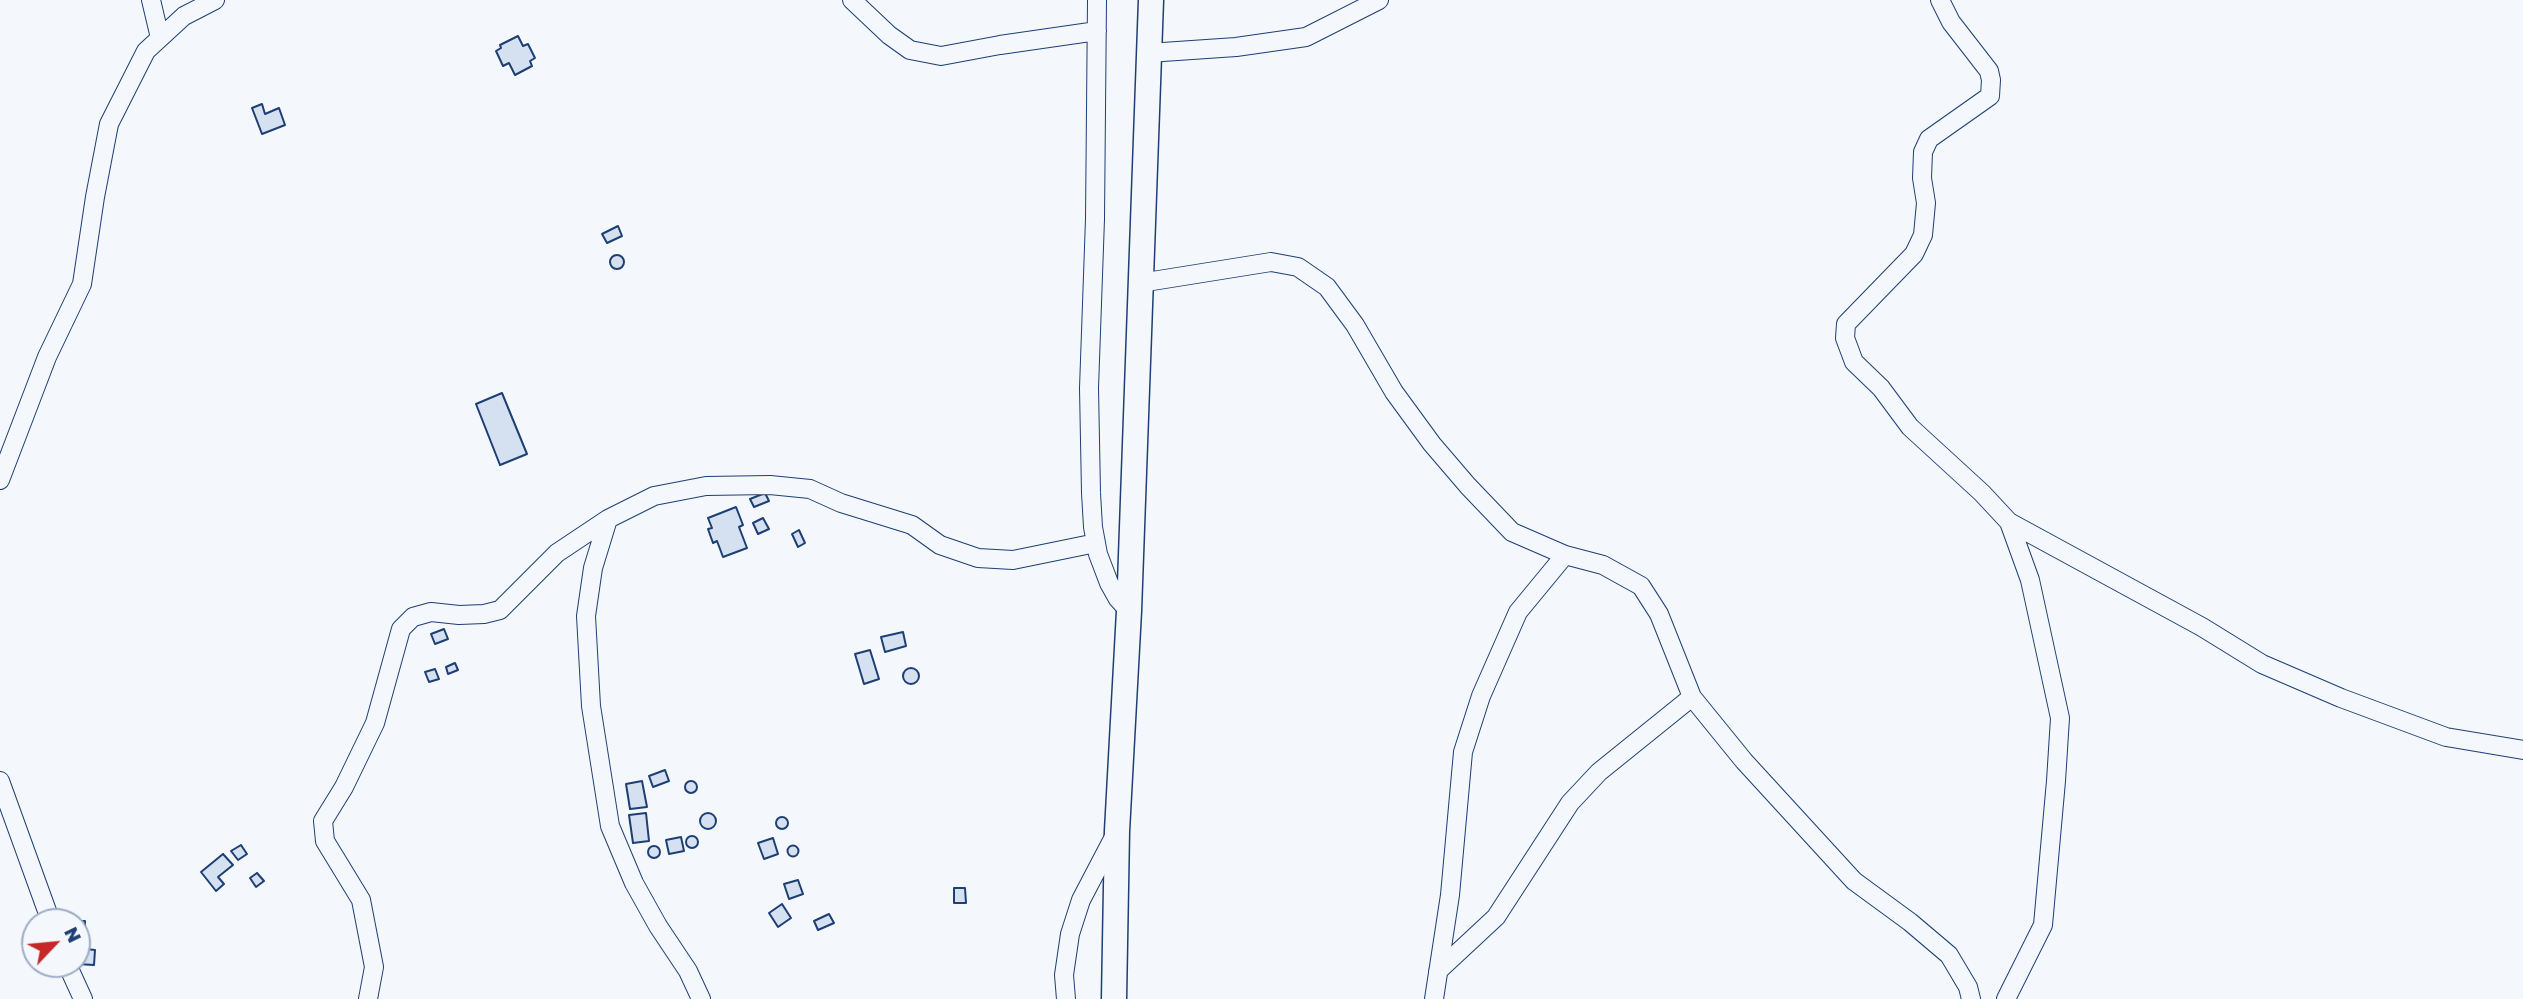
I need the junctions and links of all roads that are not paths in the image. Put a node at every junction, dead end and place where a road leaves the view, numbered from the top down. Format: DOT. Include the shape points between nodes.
graph roads {
  1 [pos="151,0"];
  2 [pos="215,0"];
  3 [pos="852,0"];
  4 [pos="1097,0"];
  5 [pos="1151,0"];
  6 [pos="1379,0"];
  7 [pos="1940,0"];
  8 [pos="1097,31"];
  9 [pos="160,38"];
  10 [pos="1148,53"];
  11 [pos="1140,283"];
  12 [pos="0,480"];
  13 [pos="608,519"];
  14 [pos="2009,523"];
  15 [pos="1096,543"];
  16 [pos="1564,555"];
  17 [pos="1129,611"];
  18 [pos="1692,697"];
  19 [pos="2523,750"];
  20 [pos="0,782"];
  21 [pos="1117,831"];
  22 [pos="46,908"];
  23 [pos="1438,971"];
  24 [pos="73,978"];
  25 [pos="83,999"];
  26 [pos="368,999"];
  27 [pos="701,999"];
  28 [pos="1066,999"];
  29 [pos="1114,999"];
  30 [pos="1434,999"];
  31 [pos="1971,999"];
  32 [pos="2006,999"];
  1 -- 9 [label="street"];
  2 -- 9 [label="street" via="184,16"];
  3 -- 8 [label="street" via="910,50 941,56"];
  4 -- 8 [label="street"];
  5 -- 10 [label="main road"];
  6 -- 10 [label="street" via="1306,37"];
  7 -- 14 [label="street" via="1989,71 1990,96 1929,139 1923,152 1923,235 1913,254 1846,324 1845,338 1854,362 1910,427"];
  8 -- 15 [label="street" via="1089,387"];
  9 -- 12 [label="street" via="146,51 109,124 82,284 47,357"];
  10 -- 11 [label="main road"];
  11 -- 16 [label="street" via="1271,262 1298,267 1327,288 1394,392 1468,486 1512,532"];
  11 -- 17 [label="main road"];
  13 -- 15 [label="street" via="654,496 706,486 770,485 810,489 912,525 940,545 978,558 1013,560"];
  13 -- 26 [label="street" via="557,553 500,610 459,615 431,612 413,617 401,629 375,723 323,821 324,841 362,900 374,967"];
  13 -- 27 [label="street" via="593,568 586,616 591,706 610,826 634,883"];
  14 -- 19 [label="street" via="2262,664 2446,737"];
  14 -- 32 [label="street" via="2030,580 2060,718 2043,925"];
  15 -- 17 [label="street" via="1109,583"];
  16 -- 18 [label="street" via="1603,565 1641,586 1658,614"];
  16 -- 23 [label="street" via="1518,612 1481,696 1463,752"];
  17 -- 21 [label="main road"];
  18 -- 23 [label="street" via="1600,772 1570,803 1496,917"];
  18 -- 31 [label="street" via="1854,881 1949,955"];
  20 -- 22 [label="street"];
  21 -- 28 [label="street" via="1070,934"];
  21 -- 29 [label="main road"];
  23 -- 30 [label="street"];
  24 -- 25 [label="street"];
}
